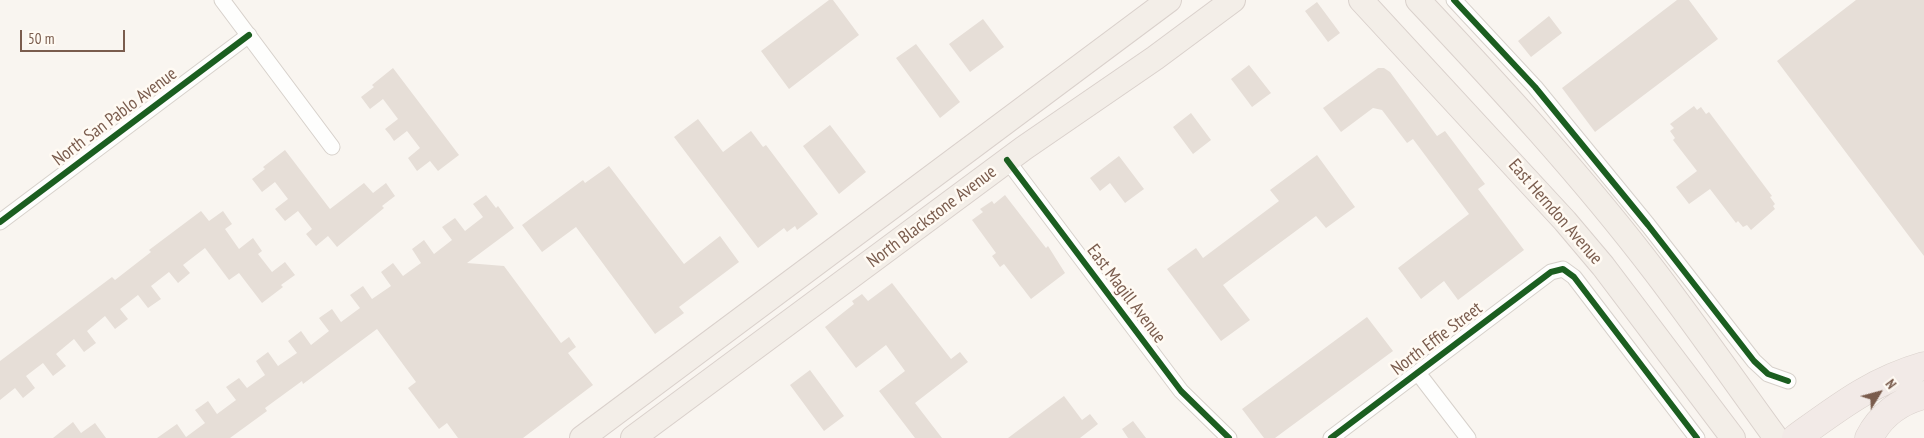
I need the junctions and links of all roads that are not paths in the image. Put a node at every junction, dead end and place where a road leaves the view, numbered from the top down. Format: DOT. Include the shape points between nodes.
graph roads {
  1 [pos="222,0"];
  2 [pos="1169,0"];
  3 [pos="1233,0"];
  4 [pos="1361,0"];
  5 [pos="1418,0"];
  6 [pos="1454,0"];
  7 [pos="249,35"];
  8 [pos="1061,81"];
  9 [pos="998,127"];
  10 [pos="332,147"];
  11 [pos="1007,160"];
  12 [pos="0,222"];
  13 [pos="897,242"];
  14 [pos="1924,366"];
  15 [pos="1418,372"];
  16 [pos="1788,382"];
  17 [pos="1924,395"];
  18 [pos="582,438"];
  19 [pos="633,438"];
  20 [pos="1228,438"];
  21 [pos="1331,438"];
  22 [pos="1468,438"];
  23 [pos="1697,438"];
  24 [pos="1733,438"];
  25 [pos="1776,438"];
  26 [pos="1796,438"];
  27 [pos="1869,438"];
  1 -- 7 [label="street"];
  2 -- 8 [label="main road, North Blackstone Avenue"];
  3 -- 11 [label="main road, North Blackstone Avenue" via="1156,58"];
  4 -- 24 [label="main road, East Herndon Avenue" via="1566,221"];
  5 -- 25 [label="main road" via="1562,158 1656,273"];
  6 -- 16 [label="street" via="1535,86 1754,361 1768,374"];
  7 -- 10 [label="street"];
  7 -- 12 [label="street, North San Pablo Avenue"];
  8 -- 9 [label="main road, North Blackstone Avenue"];
  8 -- 11 [label="main road" via="1057,102 1009,142 1004,153"];
  9 -- 13 [label="main road" via="996,142 983,159 903,219"];
  9 -- 18 [label="main road, North Blackstone Avenue"];
  11 -- 13 [label="main road, North Blackstone Avenue"];
  11 -- 20 [label="street, East Magill Avenue" via="1181,390"];
  13 -- 19 [label="main road, North Blackstone Avenue"];
  14 -- 26 [label="highway" via="1898,374 1860,393"];
  15 -- 21 [label="street, North Effie Street"];
  15 -- 22 [label="street"];
  15 -- 23 [label="street, North Effie Street" via="1551,272 1562,269 1574,277"];
  17 -- 27 [label="highway" via="1889,412"];
}
